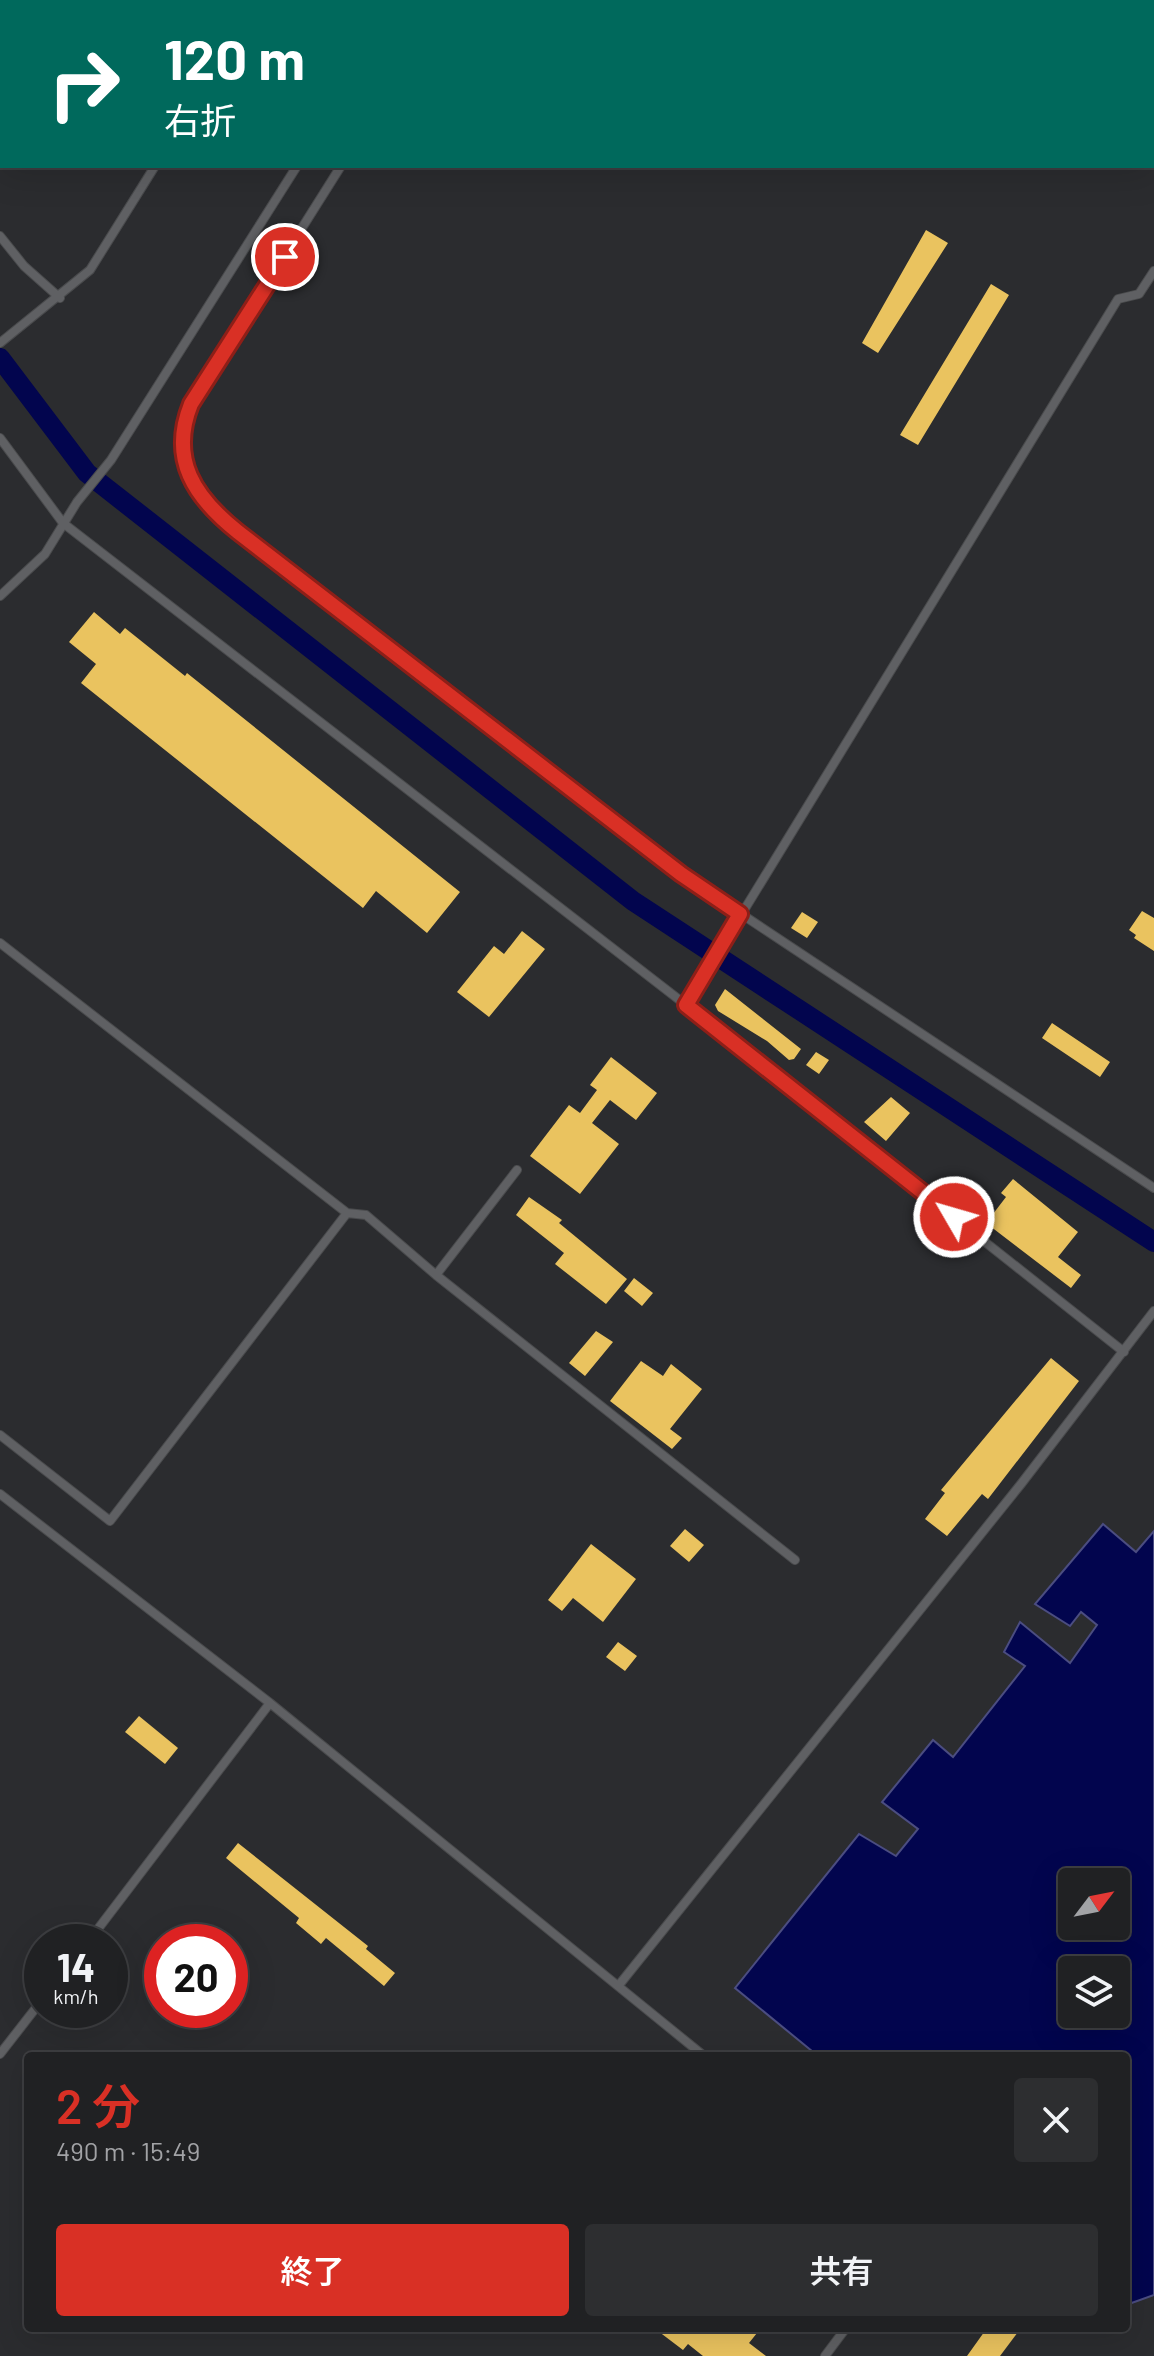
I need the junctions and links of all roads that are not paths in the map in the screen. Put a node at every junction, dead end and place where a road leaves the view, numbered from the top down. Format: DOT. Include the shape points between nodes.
graph roads {
  1 [pos="154,168"];
  2 [pos="296,168"];
  3 [pos="340,168"];
  4 [pos="0,236"];
  5 [pos="1154,271"];
  6 [pos="60,298"];
  7 [pos="0,343"];
  8 [pos="0,438"];
  9 [pos="63,523"];
  10 [pos="0,596"];
  11 [pos="740,914"];
  12 [pos="0,943"];
  13 [pos="688,1003"];
  14 [pos="517,1170"];
  15 [pos="1154,1188"];
  16 [pos="347,1213"];
  17 [pos="436,1275"];
  18 [pos="1154,1311"];
  19 [pos="1124,1352"];
  20 [pos="0,1435"];
  21 [pos="0,1494"];
  22 [pos="795,1560"];
  23 [pos="270,1703"];
  24 [pos="102,1924"];
  25 [pos="619,1985"];
  26 [pos="24,2023"];
  27 [pos="699,2052"];
  28 [pos="0,2054"];
  29 [pos="843,2332"];
  30 [pos="825,2356"];
  1 -- 6 [label="lane" via="90,270"];
  2 -- 9 [label="lane" via="111,460"];
  3 -- 11 [label="lane" via="191,404 181,430 181,455 194,483 221,518"];
  4 -- 6 [label="lane"];
  5 -- 11 [label="lane" via="1139,294 1118,299"];
  6 -- 7 [label="lane"];
  8 -- 9 [label="lane"];
  9 -- 10 [label="lane" via="45,554"];
  9 -- 13 [label="lane"];
  11 -- 13 [label="lane"];
  11 -- 15 [label="lane"];
  12 -- 16 [label="lane"];
  13 -- 19 [label="lane"];
  14 -- 17 [label="lane"];
  16 -- 17 [label="lane" via="366,1215"];
  16 -- 20 [label="lane" via="110,1521"];
  17 -- 22 [label="lane"];
  18 -- 19 [label="lane"];
  19 -- 25 [label="lane"];
  21 -- 23 [label="lane"];
  23 -- 24 [label="lane"];
  23 -- 25 [label="lane"];
  25 -- 27 [label="lane"];
  26 -- 28 [label="lane"];
  29 -- 30 [label="lane"];
}
